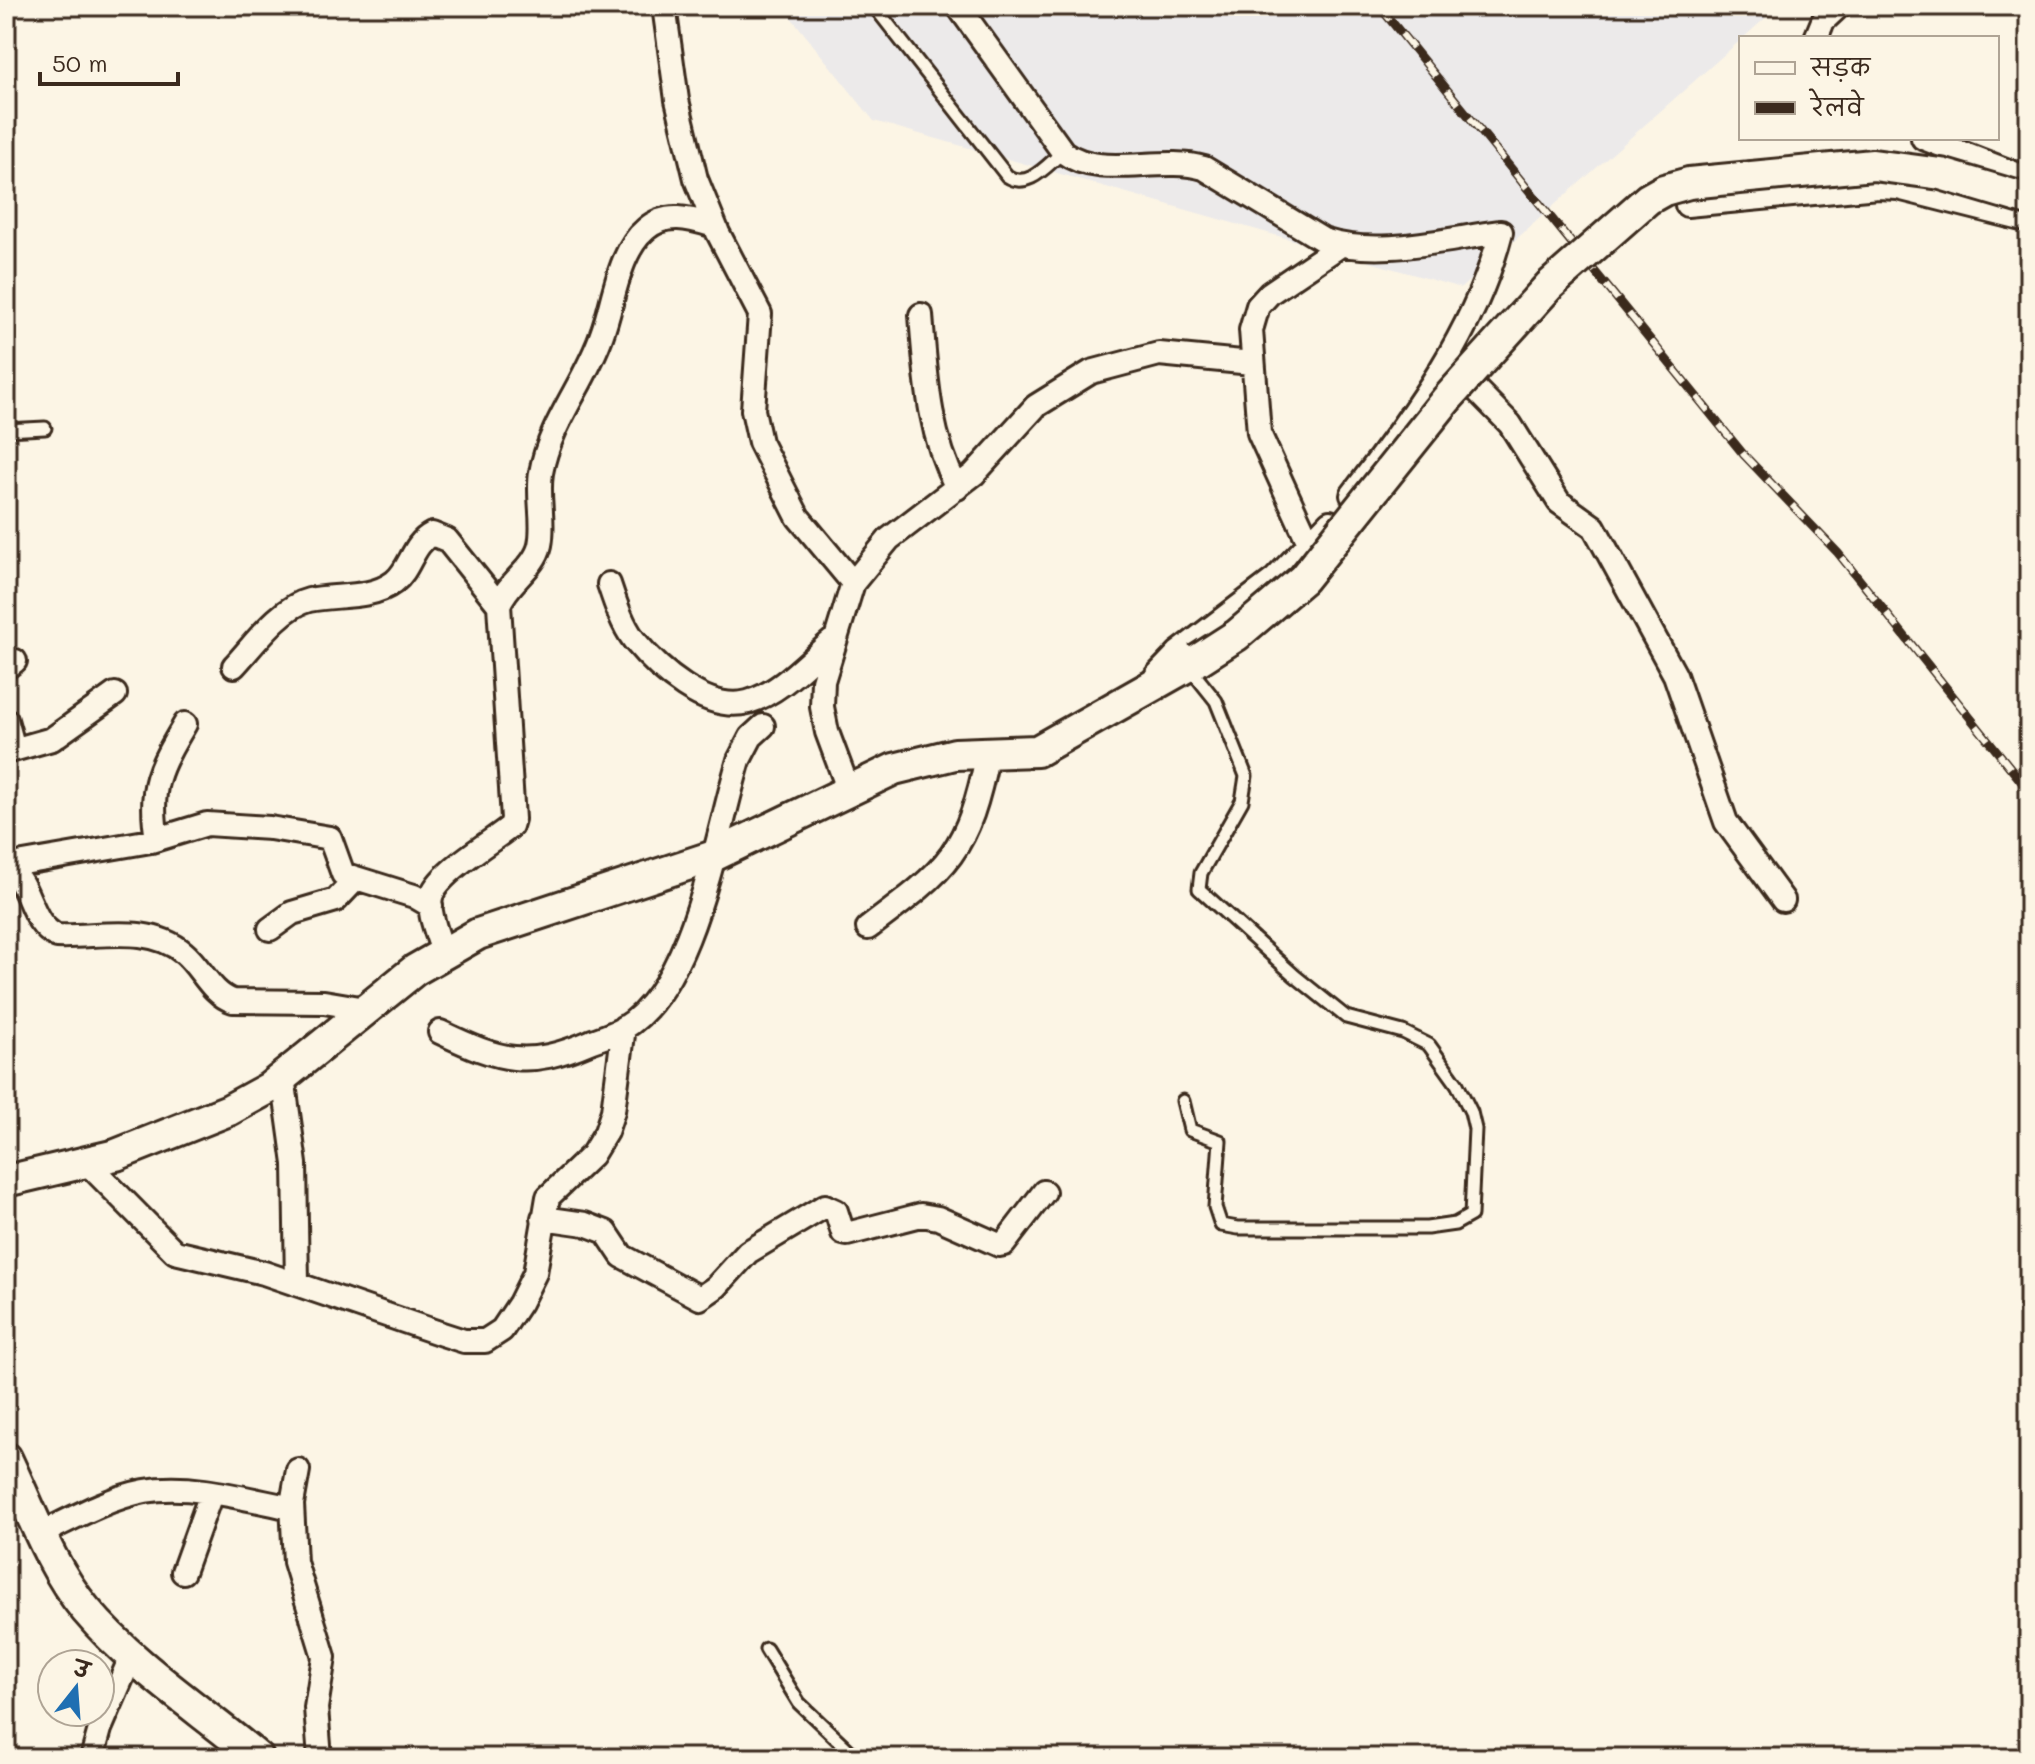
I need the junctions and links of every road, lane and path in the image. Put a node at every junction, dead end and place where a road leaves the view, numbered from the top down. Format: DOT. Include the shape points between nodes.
graph roads {
  1 [pos="664,6"];
  2 [pos="874,6"];
  3 [pos="958,6"];
  4 [pos="1839,6"];
  5 [pos="1817,36"];
  6 [pos="1928,140"];
  7 [pos="1063,152"];
  8 [pos="2029,179"];
  9 [pos="2029,200"];
  10 [pos="1687,205"];
  11 [pos="2029,221"];
  12 [pos="715,226"];
  13 [pos="1341,245"];
  14 [pos="921,315"];
  15 [pos="1445,359"];
  16 [pos="1252,363"];
  17 [pos="45,428"];
  18 [pos="6,430"];
  19 [pos="957,488"];
  20 [pos="1310,545"];
  21 [pos="853,583"];
  22 [pos="609,584"];
  23 [pos="499,605"];
  24 [pos="832,641"];
  25 [pos="1193,663"];
  26 [pos="234,666"];
  27 [pos="1147,688"];
  28 [pos="115,694"];
  29 [pos="6,720"];
  30 [pos="185,724"];
  31 [pos="763,726"];
  32 [pos="10,750"];
  33 [pos="988,752"];
  34 [pos="849,791"];
  35 [pos="157,839"];
  36 [pos="711,857"];
  37 [pos="6,867"];
  38 [pos="356,879"];
  39 [pos="1783,900"];
  40 [pos="431,906"];
  41 [pos="868,928"];
  42 [pos="270,929"];
  43 [pos="443,953"];
  44 [pos="366,1009"];
  45 [pos="624,1027"];
  46 [pos="440,1032"];
  47 [pos="283,1077"];
  48 [pos="1183,1101"];
  49 [pos="87,1163"];
  50 [pos="6,1181"];
  51 [pos="1044,1192"];
  52 [pos="543,1218"];
  53 [pos="297,1283"];
  54 [pos="6,1458"];
  55 [pos="298,1470"];
  56 [pos="211,1494"];
  57 [pos="292,1508"];
  58 [pos="42,1533"];
  59 [pos="183,1572"];
  60 [pos="766,1649"];
  61 [pos="131,1657"];
  62 [pos="92,1758"];
  63 [pos="258,1758"];
  64 [pos="320,1758"];
  65 [pos="857,1758"];
  1 -- 12 [label="street" via="691,164"];
  2 -- 7 [label="lane" via="1007,176 1027,181"];
  3 -- 7 [label="street"];
  4 -- 5 [label="street"];
  6 -- 8 [label="street"];
  7 -- 13 [label="street" via="1087,164 1168,162 1204,168 1323,240"];
  9 -- 25 [label="street, bridge" via="1941,174 1873,165 1720,179 1664,190 1549,286 1446,400 1303,579 1237,635"];
  10 -- 11 [label="street" via="1878,187"];
  12 -- 21 [label="street" via="760,314 753,410 760,442 798,517"];
  12 -- 23 [label="street" via="690,219 661,220 643,231 630,250 593,359 546,452 538,551"];
  13 -- 15 [label="street" via="1387,246 1501,232 1477,306"];
  13 -- 16 [label="street" via="1279,285 1258,306 1251,330"];
  14 -- 19 [label="street" via="933,431"];
  15 -- 20 [label="street" via="1367,475"];
  15 -- 39 [label="street" via="1510,424 1559,502 1594,527 1675,675 1726,822"];
  16 -- 19 [label="street" via="1159,354 1091,372 1036,406"];
  16 -- 20 [label="street" via="1259,433"];
  17 -- 18 [label="lane"];
  19 -- 21 [label="street" via="909,520"];
  20 -- 27 [label="street" via="1254,598 1178,653"];
  21 -- 24 [label="street"];
  22 -- 24 [label="street" via="633,638 677,681 718,699 744,703 759,698"];
  23 -- 26 [label="street" via="447,540 432,534 421,541 394,582 360,594 301,603"];
  23 -- 40 [label="street" via="513,819 436,886"];
  24 -- 34 [label="street" via="822,707"];
  25 -- 27 [label="street"];
  25 -- 48 [label="lane" via="1216,701 1246,776 1242,801 1201,873 1199,889 1346,1017 1403,1032 1429,1045 1471,1112 1471,1215 1455,1224 1427,1228 1221,1225 1215,1207 1220,1141 1190,1130"];
  27 -- 33 [label="street" via="1037,751"];
  28 -- 32 [label="street" via="52,739"];
  29 -- 32 [label="street"];
  30 -- 35 [label="street" via="156,778 152,796"];
  31 -- 36 [label="street" via="739,760"];
  33 -- 34 [label="street" via="894,769"];
  33 -- 41 [label="street" via="971,824 946,865"];
  34 -- 36 [label="street"];
  35 -- 37 [label="street"];
  35 -- 38 [label="street" via="207,824 322,836 334,843 343,874"];
  36 -- 43 [label="street" via="478,934"];
  36 -- 45 [label="street" via="678,965 648,1007"];
  37 -- 44 [label="street" via="22,884 42,925 57,936 114,931 171,946 233,1001 324,1002"];
  38 -- 40 [label="street"];
  38 -- 42 [label="street" via="336,900 292,913"];
  40 -- 43 [label="street"];
  43 -- 44 [label="street"];
  44 -- 47 [label="street"];
  45 -- 46 [label="street" via="554,1058 530,1061 500,1056"];
  45 -- 52 [label="street" via="606,1132 592,1155 548,1197"];
  47 -- 49 [label="street" via="201,1123"];
  47 -- 53 [label="street" via="295,1164"];
  49 -- 50 [label="street"];
  49 -- 53 [label="street" via="175,1252"];
  51 -- 52 [label="street" via="999,1245 921,1215 847,1234 836,1211 825,1206 748,1252 700,1298 622,1256 606,1232"];
  52 -- 53 [label="street" via="535,1273 502,1330 485,1341 442,1334"];
  54 -- 58 [label="street"];
  55 -- 57 [label="street"];
  56 -- 57 [label="street"];
  56 -- 58 [label="street" via="144,1492"];
  56 -- 59 [label="street"];
  57 -- 64 [label="street" via="295,1562 324,1657 316,1708"];
  58 -- 61 [label="street" via="72,1591"];
  60 -- 65 [label="lane" via="799,1703"];
  61 -- 62 [label="street"];
  61 -- 63 [label="street"];
}
